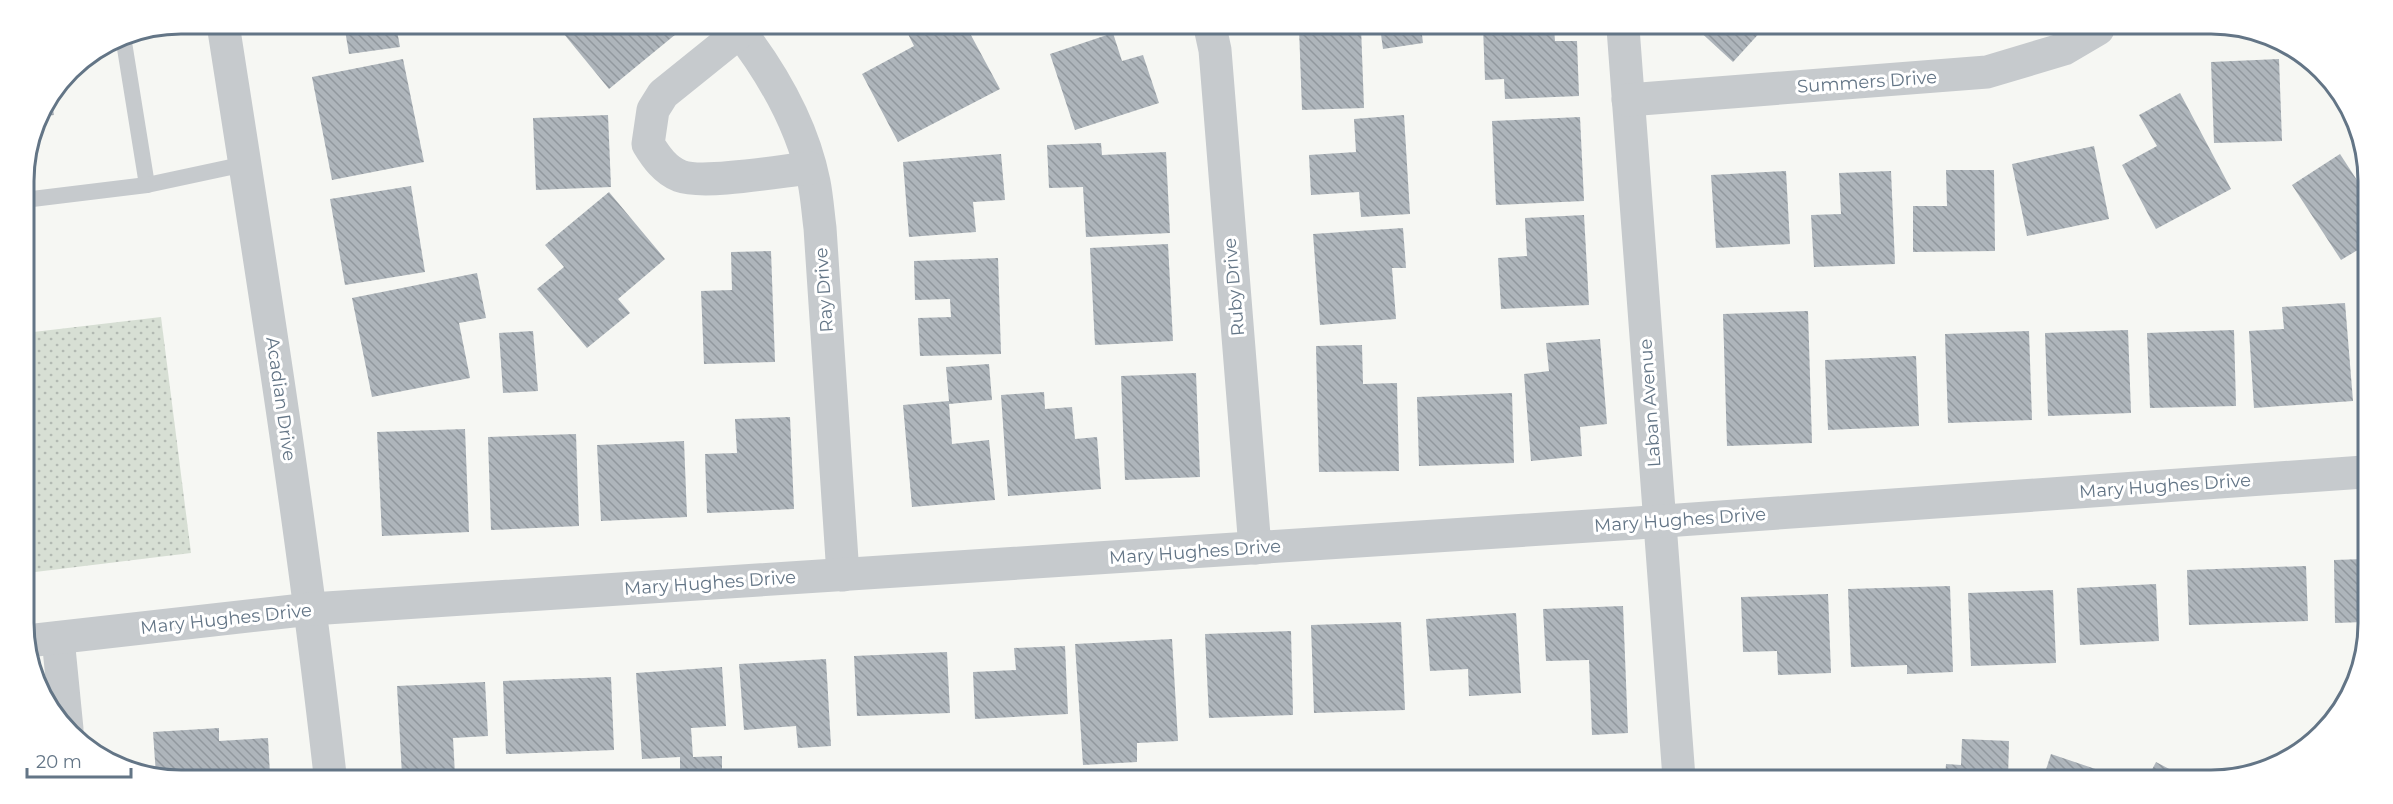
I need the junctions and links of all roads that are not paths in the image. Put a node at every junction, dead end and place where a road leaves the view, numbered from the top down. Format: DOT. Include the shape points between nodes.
graph roads {
  1 [pos="225,34"];
  2 [pos="732,34"];
  3 [pos="742,34"];
  4 [pos="1211,34"];
  5 [pos="1623,34"];
  6 [pos="2090,34"];
  7 [pos="125,46"];
  8 [pos="1628,100"];
  9 [pos="245,164"];
  10 [pos="810,168"];
  11 [pos="147,185"];
  12 [pos="35,199"];
  13 [pos="2358,472"];
  14 [pos="1659,522"];
  15 [pos="1255,548"];
  16 [pos="843,575"];
  17 [pos="311,609"];
  18 [pos="42,639"];
  19 [pos="62,707"];
  20 [pos="1678,769"];
  21 [pos="329,770"];
  1 -- 9 [label="street, Acadian Drive"];
  2 -- 10 [label="street" via="663,94 653,110 648,144 660,163 680,176 702,180"];
  3 -- 10 [label="street, Ray Drive" via="765,65 796,122"];
  4 -- 15 [label="street, Ruby Drive"];
  5 -- 8 [label="street, Laban Avenue"];
  6 -- 8 [label="street, Summers Drive" via="2064,49 1987,72"];
  7 -- 11 [label="lane"];
  8 -- 14 [label="street, Laban Avenue"];
  9 -- 11 [label="lane"];
  9 -- 17 [label="street, Acadian Drive"];
  10 -- 16 [label="street, Ray Drive" via="820,228"];
  11 -- 12 [label="lane"];
  13 -- 14 [label="street, Mary Hughes Drive"];
  14 -- 15 [label="street, Mary Hughes Drive"];
  14 -- 20 [label="street, Laban Avenue"];
  15 -- 16 [label="street, Mary Hughes Drive"];
  16 -- 17 [label="street, Mary Hughes Drive"];
  17 -- 18 [label="street, Mary Hughes Drive"];
  17 -- 21 [label="street, Acadian Drive"];
  18 -- 19 [label="street"];
}
